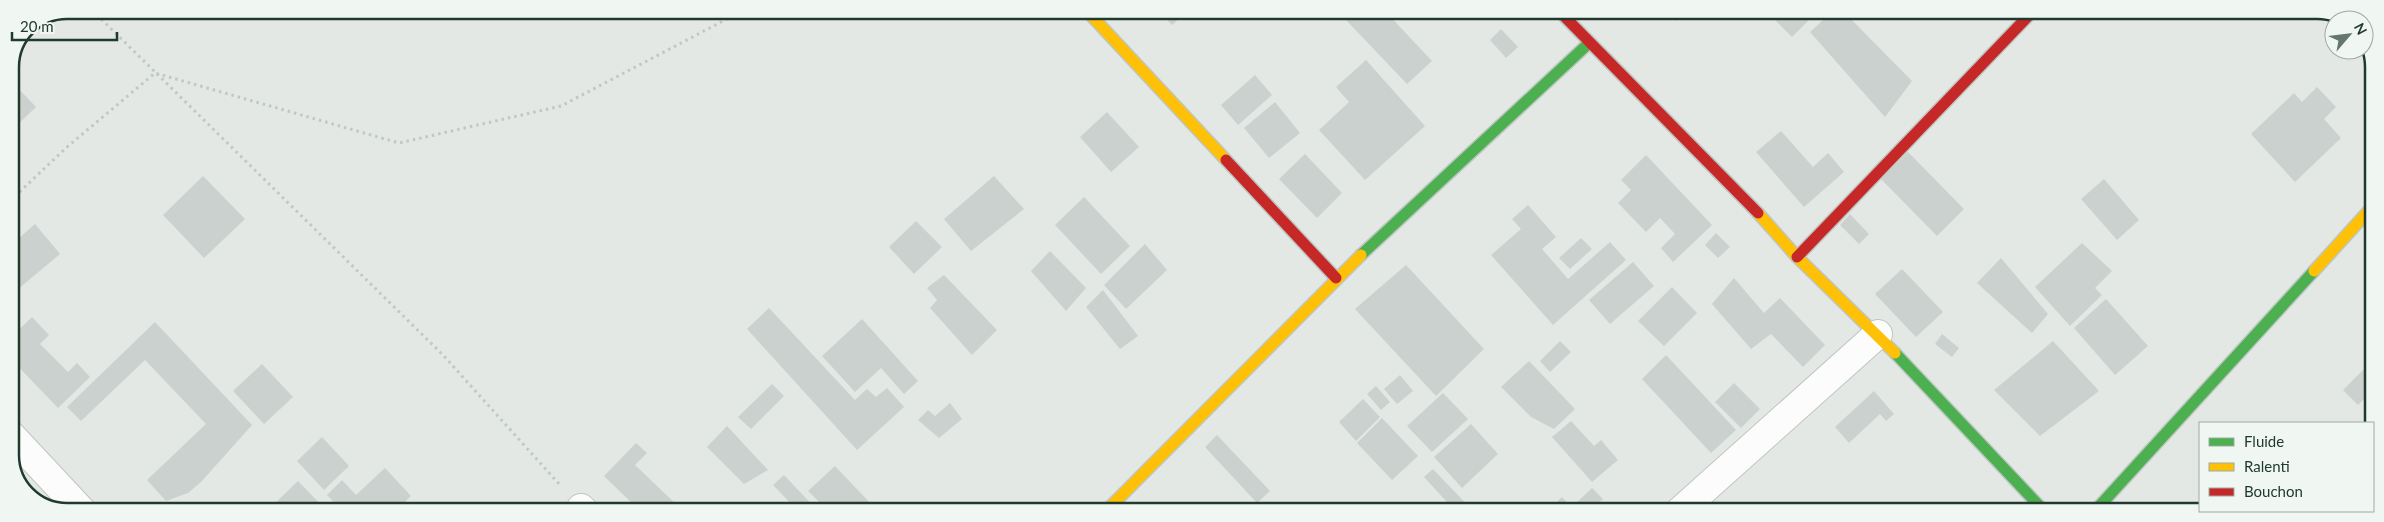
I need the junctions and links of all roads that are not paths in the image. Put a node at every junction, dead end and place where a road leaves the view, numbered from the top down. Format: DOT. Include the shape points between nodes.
graph roads {
  1 [pos="1094,19"];
  2 [pos="1566,19"];
  3 [pos="2025,19"];
  4 [pos="1589,43"];
  5 [pos="2365,215"];
  6 [pos="1797,257"];
  7 [pos="1336,278"];
  8 [pos="1878,334"];
  9 [pos="19,444"];
  10 [pos="75,503"];
  11 [pos="1114,503"];
  12 [pos="1689,503"];
  13 [pos="2037,503"];
  14 [pos="2102,503"];
  1 -- 7 [label="street"];
  2 -- 4 [label="street"];
  3 -- 6 [label="street"];
  4 -- 6 [label="street" via="1764,219"];
  4 -- 7 [label="street"];
  5 -- 14 [label="street"];
  6 -- 8 [label="street"];
  7 -- 11 [label="street"];
  8 -- 12 [label="street"];
  8 -- 13 [label="street"];
  9 -- 10 [label="street"];
}
